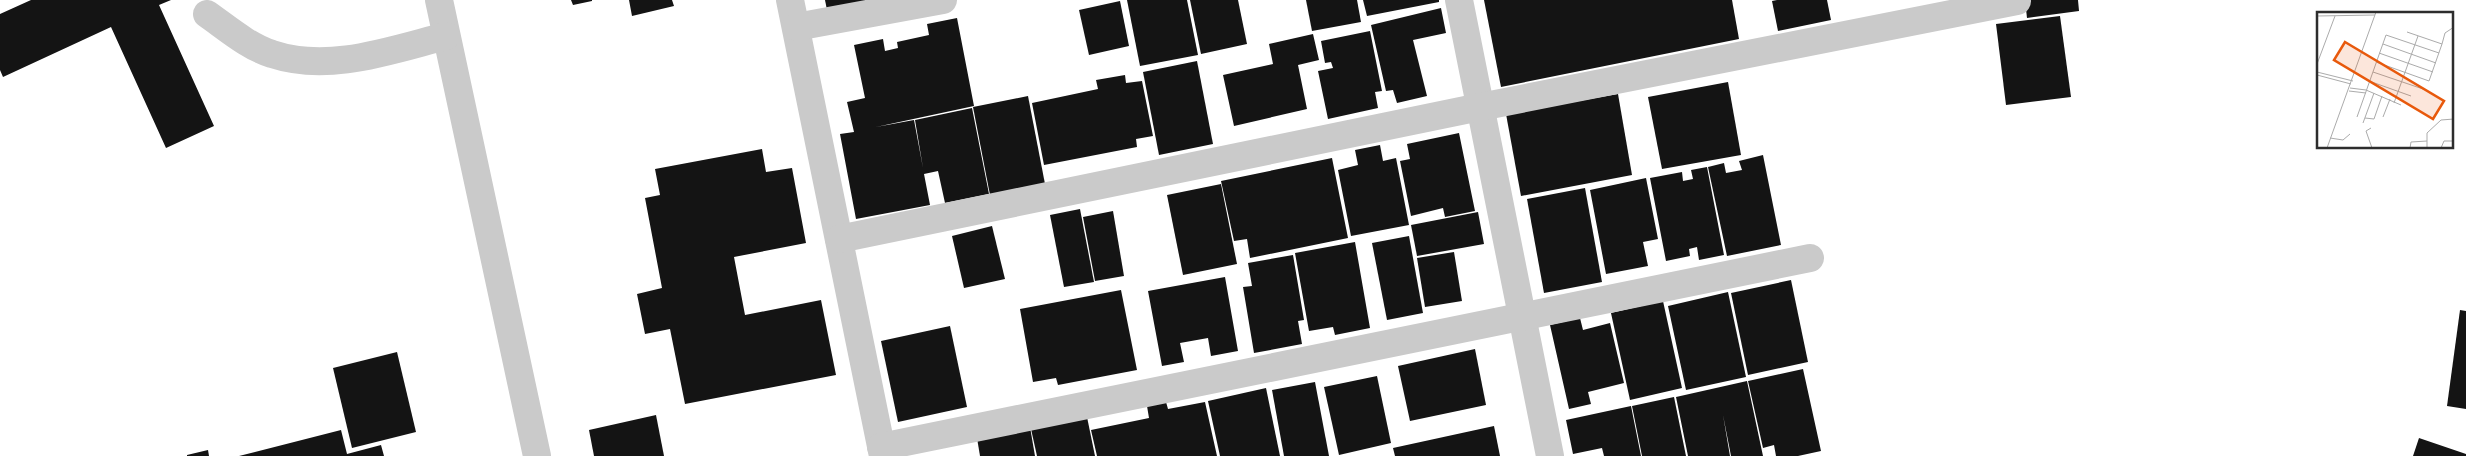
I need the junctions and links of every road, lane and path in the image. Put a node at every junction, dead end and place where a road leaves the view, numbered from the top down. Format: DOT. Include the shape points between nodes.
graph roads {
  1 [pos="439,0"];
  2 [pos="790,0"];
  3 [pos="943,0"];
  4 [pos="1459,0"];
  5 [pos="2017,1"];
  6 [pos="207,14"];
  7 [pos="796,27"];
  8 [pos="446,36"];
  9 [pos="1480,107"];
  10 [pos="839,239"];
  11 [pos="1810,258"];
  12 [pos="1522,315"];
  13 [pos="882,452"];
  14 [pos="537,456"];
  15 [pos="1550,456"];
  1 -- 8 [label="street"];
  2 -- 7 [label="street"];
  3 -- 7 [label="street"];
  4 -- 9 [label="street"];
  5 -- 9 [label="street"];
  6 -- 8 [label="street" via="272,54 304,61 345,61"];
  7 -- 10 [label="street"];
  8 -- 14 [label="street"];
  9 -- 10 [label="street"];
  9 -- 12 [label="street"];
  10 -- 13 [label="street"];
  11 -- 12 [label="street"];
  12 -- 13 [label="street"];
  12 -- 15 [label="street"];
}
